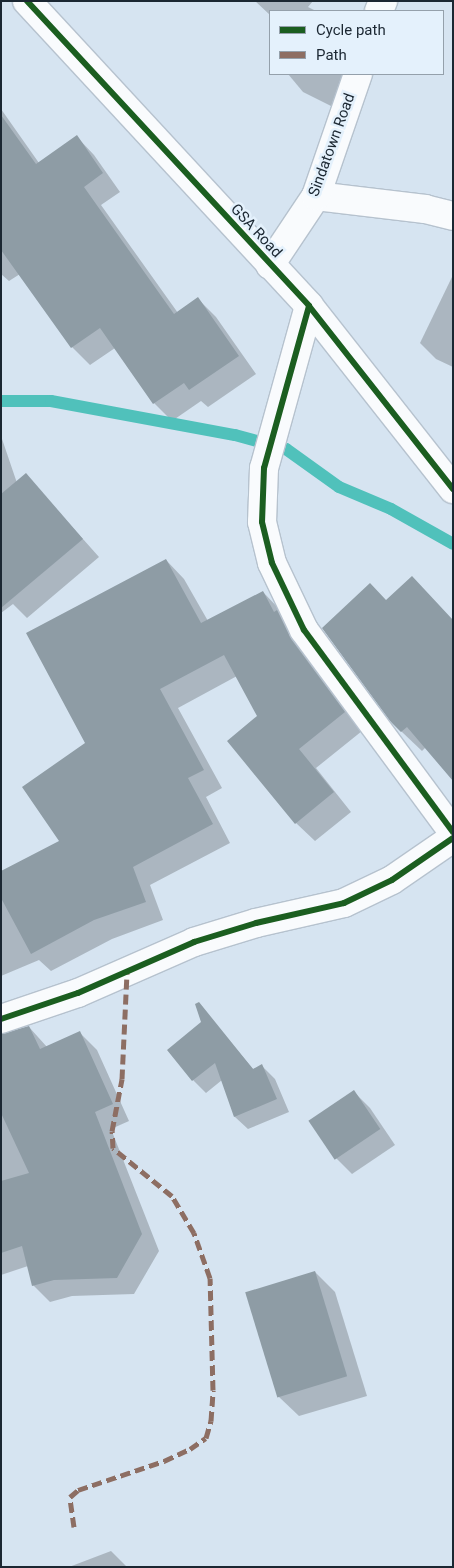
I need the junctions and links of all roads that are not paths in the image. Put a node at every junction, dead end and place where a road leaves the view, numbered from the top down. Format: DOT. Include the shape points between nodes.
graph roads {
  1 [pos="27,1"];
  2 [pos="358,75"];
  3 [pos="316,196"];
  4 [pos="453,216"];
  5 [pos="270,264"];
  6 [pos="309,306"];
  7 [pos="453,489"];
  8 [pos="453,832"];
  9 [pos="453,838"];
  10 [pos="1,1020"];
  1 -- 5 [label="street, GSA Road"];
  2 -- 3 [label="street, Sindatown Road"];
  3 -- 4 [label="street" via="426,208"];
  3 -- 5 [label="street, Sindatown Road"];
  5 -- 6 [label="street, GSA Road"];
  6 -- 7 [label="street, GSA Road"];
  6 -- 8 [label="street" via="264,468 262,522 272,563 304,630"];
  9 -- 10 [label="street" via="392,880 344,903 256,923 194,942 78,993"];
}
